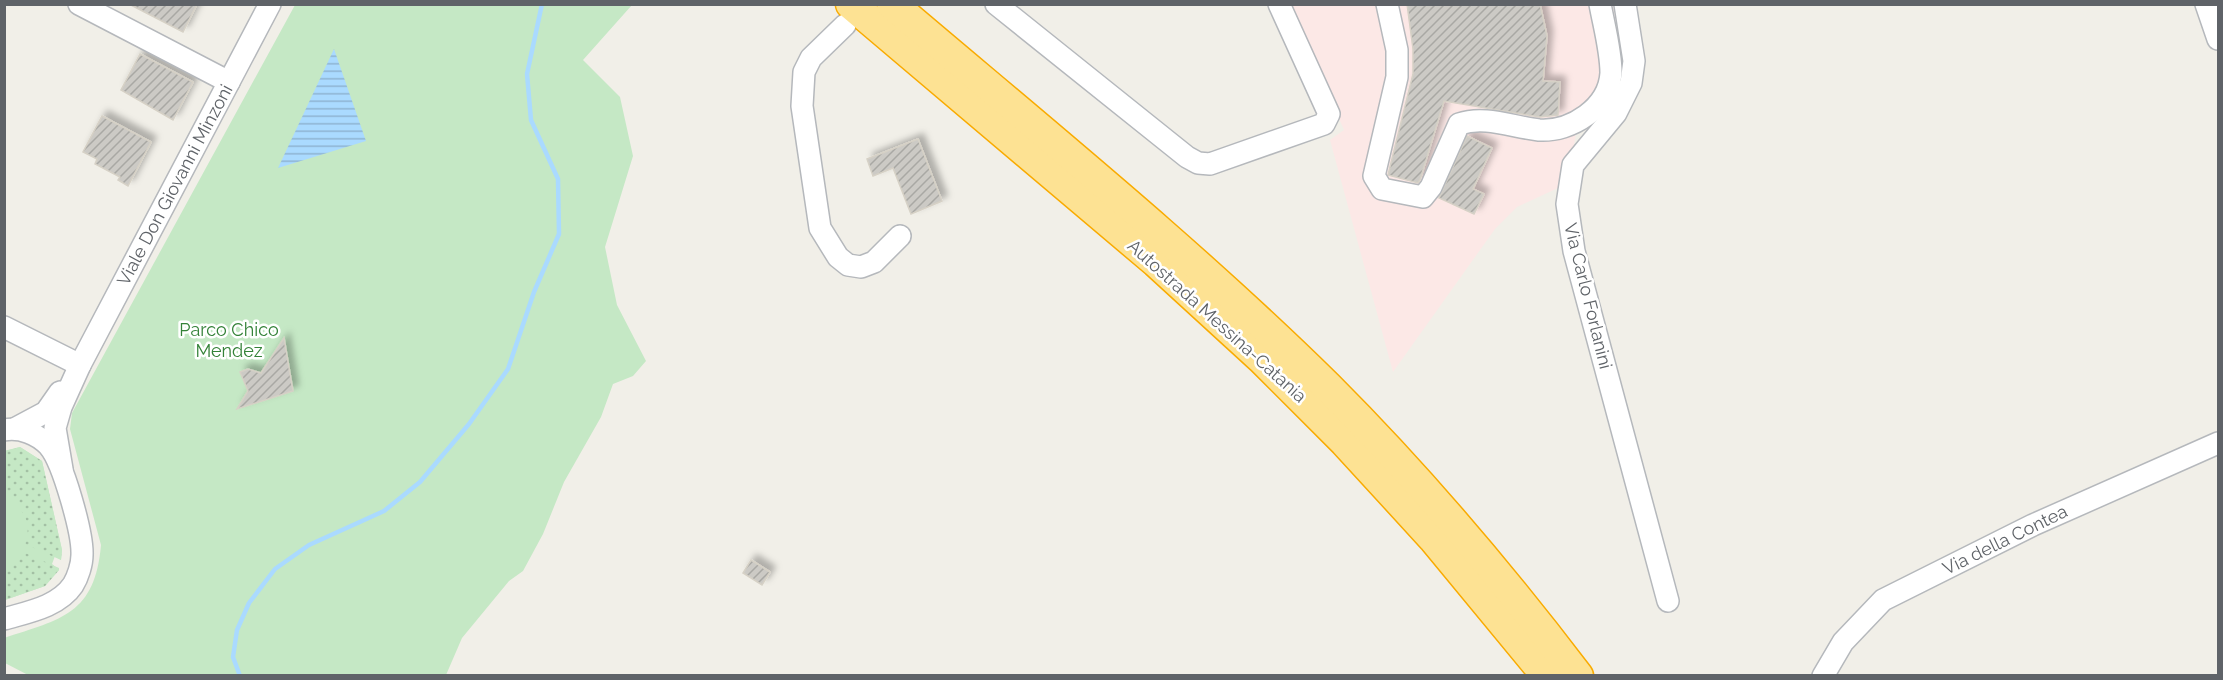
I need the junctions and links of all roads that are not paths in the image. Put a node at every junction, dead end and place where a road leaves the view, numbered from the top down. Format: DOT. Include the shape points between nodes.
graph roads {
  1 [pos="78,4"];
  2 [pos="270,4"];
  3 [pos="996,4"];
  4 [pos="1280,4"];
  5 [pos="1387,4"];
  6 [pos="1600,4"];
  7 [pos="1625,4"];
  8 [pos="2206,4"];
  9 [pos="858,10"];
  10 [pos="894,15"];
  11 [pos="2218,39"];
  12 [pos="931,55"];
  13 [pos="229,82"];
  14 [pos="900,236"];
  15 [pos="4,327"];
  16 [pos="80,365"];
  17 [pos="10,429"];
  18 [pos="2218,443"];
  19 [pos="62,469"];
  20 [pos="1668,601"];
  21 [pos="4,619"];
  22 [pos="1546,675"];
  23 [pos="1578,675"];
  24 [pos="1823,675"];
  1 -- 13 [label="street"];
  2 -- 13 [label="street, Viale Don Giovanni Minzoni"];
  3 -- 4 [label="street" via="1187,157 1210,164 1324,124 1329,114"];
  5 -- 6 [label="street" via="1397,50 1396,77 1374,176 1382,189 1423,197 1459,124 1474,119 1554,130 1566,128 1591,111 1611,74"];
  7 -- 20 [label="street, Via Carlo Forlanini" via="1634,61 1631,83 1616,113 1573,165 1567,204 1574,251"];
  8 -- 11 [label="street"];
  9 -- 10 [label="street"];
  9 -- 10 [label="street"];
  9 -- 12 [label="highway, Autostrada Messina-Catania"];
  9 -- 14 [label="street" via="811,58 804,72 802,106 820,228 838,257 848,265 861,267 874,262"];
  10 -- 12 [label="highway, Autostrada Messina-Catania"];
  12 -- 22 [label="highway, Autostrada Messina-Catania" via="1262,359 1345,442 1426,530"];
  12 -- 23 [label="highway, Autostrada Messina-Catania" via="1173,243 1329,388 1452,522"];
  13 -- 16 [label="street, Viale Don Giovanni Minzoni"];
  15 -- 16 [label="street"];
  16 -- 17 [label="street" via="46,412"];
  16 -- 19 [label="street" via="55,428"];
  17 -- 19 [label="street" via="38,436 50,447"];
  18 -- 24 [label="street, Via della Contea" via="2033,525 1884,600 1843,642"];
  19 -- 21 [label="street" via="81,542 80,569 62,598"];
}
